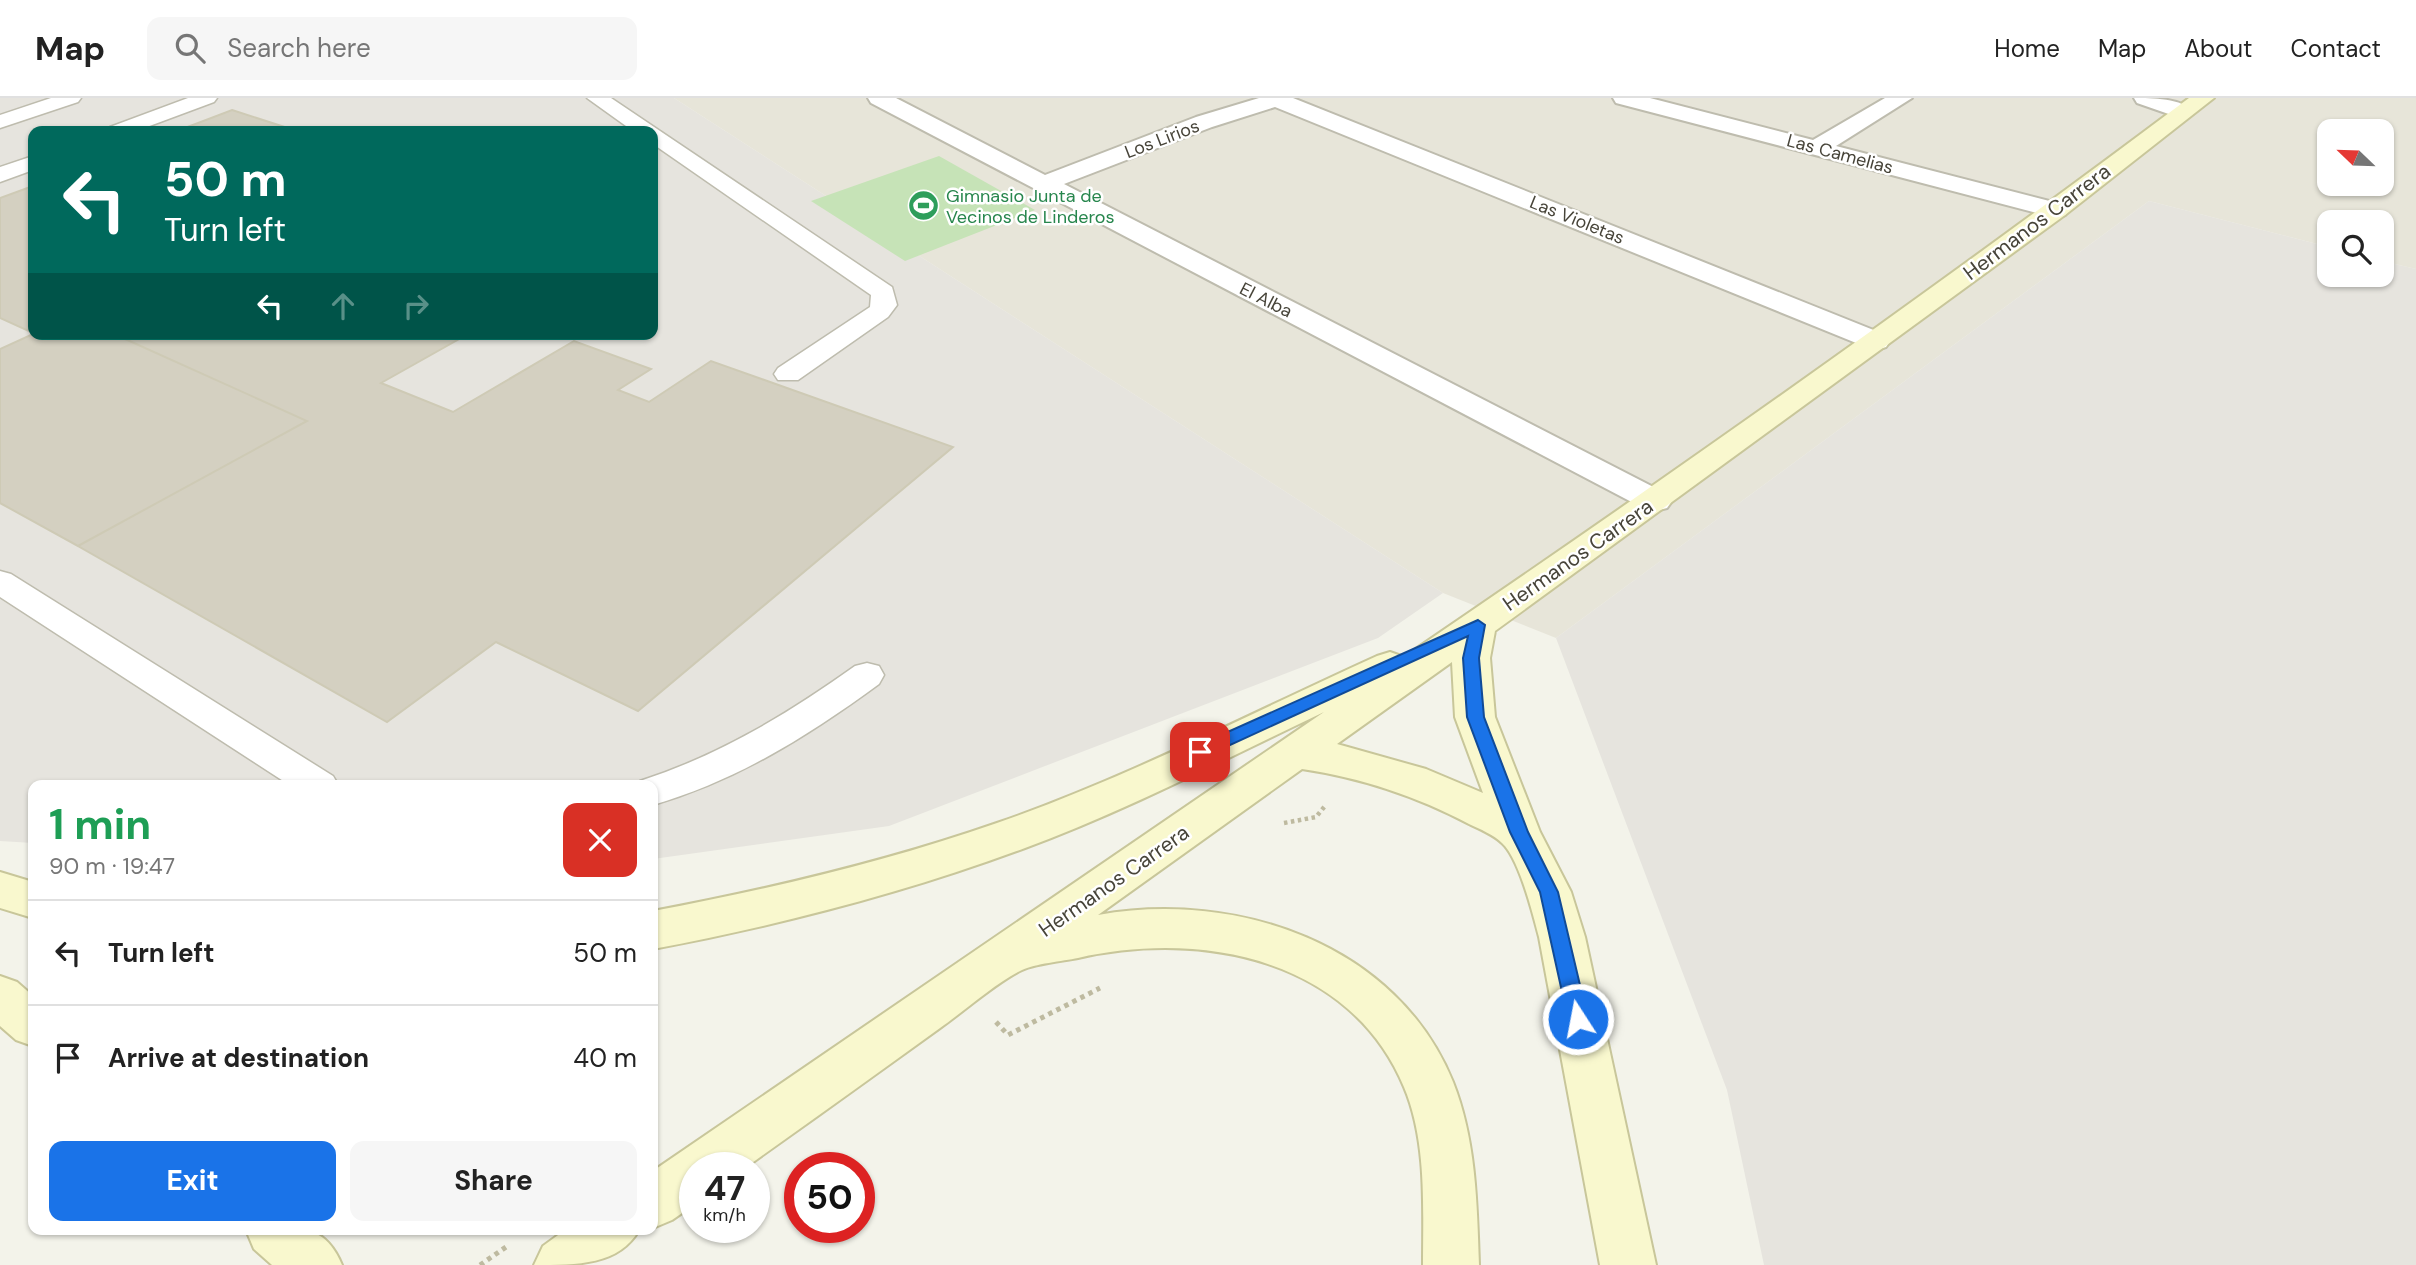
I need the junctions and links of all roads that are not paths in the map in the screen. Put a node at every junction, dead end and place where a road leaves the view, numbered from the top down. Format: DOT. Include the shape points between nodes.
graph roads {
  1 [pos="71,98"];
  2 [pos="207,98"];
  3 [pos="597,98"];
  4 [pos="879,98"];
  5 [pos="1624,98"];
  6 [pos="1689,98"];
  7 [pos="1901,98"];
  8 [pos="2146,98"];
  9 [pos="1280,99"];
  10 [pos="2193,105"];
  11 [pos="1667,109"];
  12 [pos="0,122"];
  13 [pos="131,126"];
  14 [pos="639,126"];
  15 [pos="658,138"];
  16 [pos="1816,148"];
  17 [pos="28,164"];
  18 [pos="0,175"];
  19 [pos="1043,184"];
  20 [pos="2056,210"];
  21 [pos="1876,341"];
  22 [pos="788,374"];
  23 [pos="1654,501"];
  24 [pos="0,582"];
  25 [pos="1478,625"];
  26 [pos="867,675"];
  27 [pos="1295,753"];
  28 [pos="311,780"];
  29 [pos="658,790"];
  30 [pos="1519,832"];
  31 [pos="0,890"];
  32 [pos="28,898"];
  33 [pos="658,929"];
  34 [pos="1010,955"];
  35 [pos="0,997"];
  36 [pos="28,1021"];
  37 [pos="725,1152"];
  38 [pos="679,1184"];
  39 [pos="658,1199"];
  40 [pos="279,1235"];
  41 [pos="605,1235"];
  42 [pos="565,1263"];
  43 [pos="314,1265"];
  44 [pos="1451,1265"];
  45 [pos="1628,1265"];
  1 -- 12 [label="lane"];
  2 -- 13 [label="lane"];
  3 -- 14 [label="lane"];
  4 -- 19 [label="street, El Alba"];
  5 -- 11 [label="street, Las Camelias"];
  6 -- 11 [label="street"];
  7 -- 16 [label="street"];
  8 -- 10 [label="street"];
  9 -- 19 [label="street, Los Lirios" via="1204,122"];
  9 -- 21 [label="street, Las Violetas"];
  10 -- 20 [label="main road, Hermanos Carrera"];
  11 -- 16 [label="street, Las Camelias"];
  15 -- 22 [label="lane" via="883,292 884,305 872,319"];
  16 -- 20 [label="street, Las Camelias"];
  17 -- 18 [label="lane"];
  19 -- 23 [label="street, El Alba"];
  20 -- 21 [label="main road, Hermanos Carrera"];
  21 -- 23 [label="main road, Hermanos Carrera"];
  23 -- 25 [label="main road, Hermanos Carrera"];
  24 -- 28 [label="lane"];
  25 -- 27 [label="main road, Hermanos Carrera"];
  25 -- 30 [label="main road" via="1471,658 1475,717"];
  25 -- 33 [label="main road" via="1102,799 1010,836 853,886"];
  26 -- 29 [label="lane" via="740,757"];
  27 -- 30 [label="main road" via="1398,773 1480,808"];
  27 -- 34 [label="main road, Hermanos Carrera"];
  30 -- 45 [label="main road" via="1549,892 1562,937"];
  31 -- 32 [label="main road"];
  34 -- 37 [label="main road, Hermanos Carrera"];
  34 -- 44 [label="main road" via="1101,934 1192,928 1245,935 1290,950 1357,989 1387,1016 1411,1048 1428,1083 1450,1194"];
  35 -- 36 [label="main road"];
  38 -- 39 [label="main road"];
  40 -- 43 [label="main road"];
  41 -- 42 [label="main road"];
}
